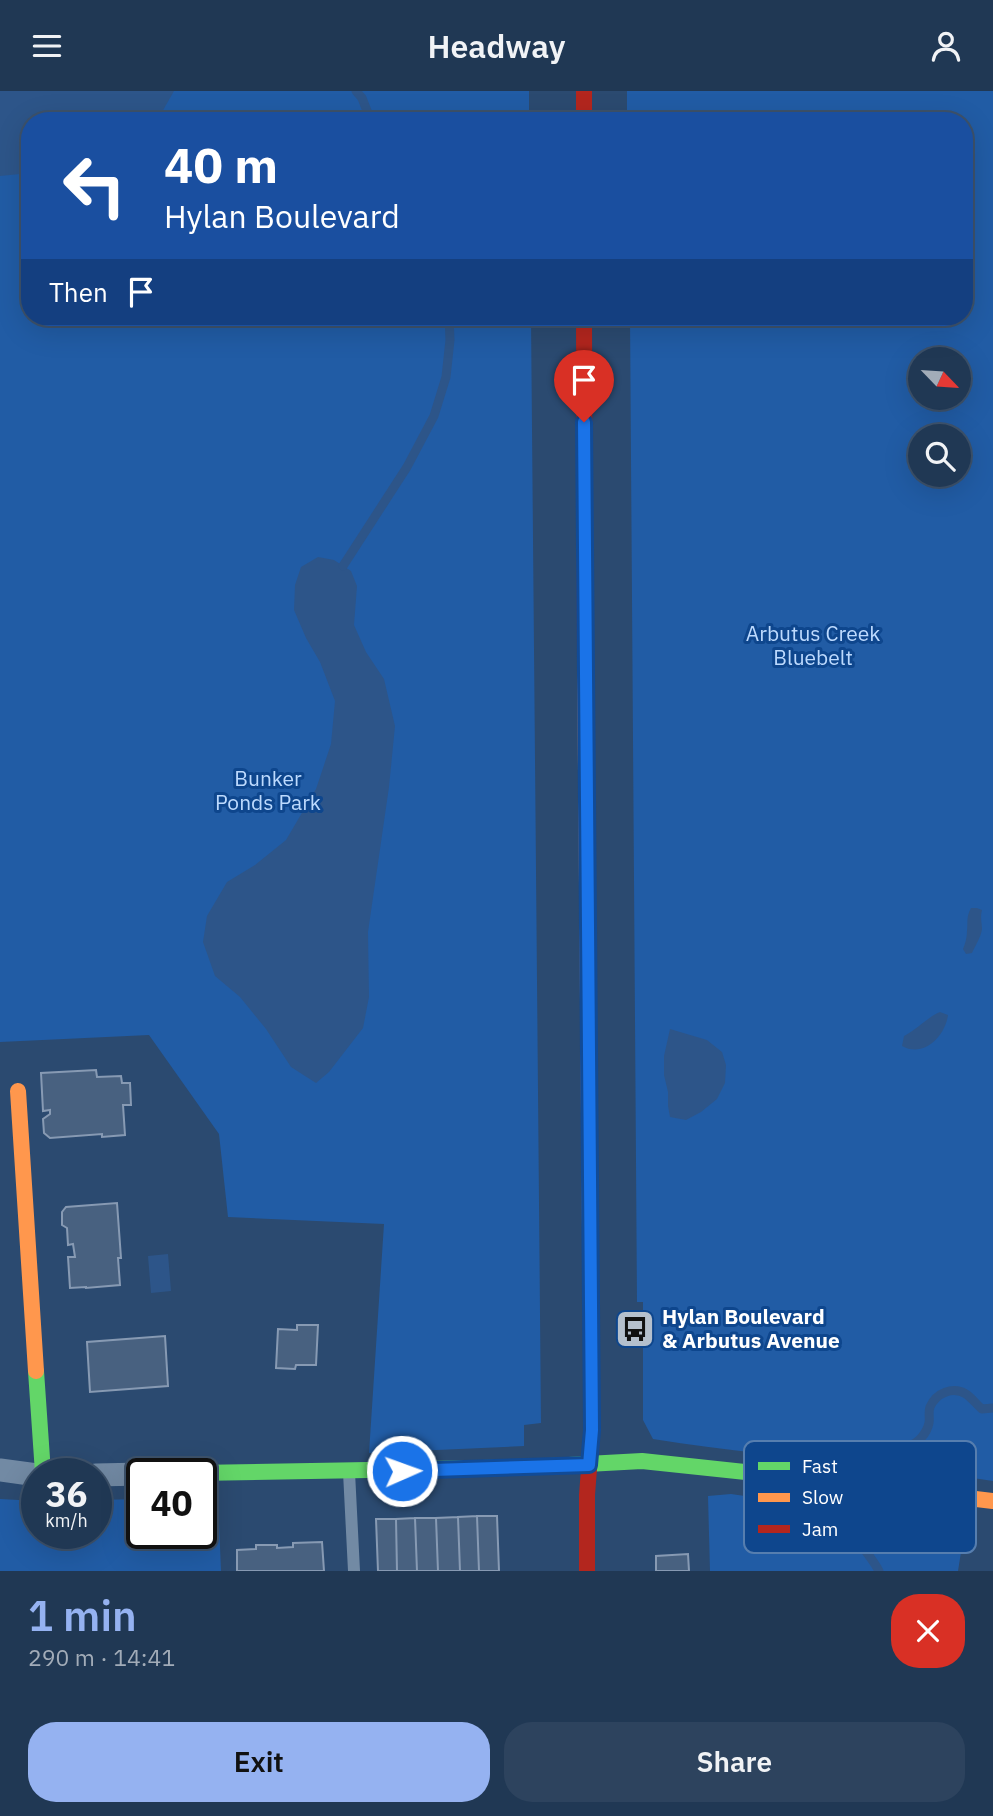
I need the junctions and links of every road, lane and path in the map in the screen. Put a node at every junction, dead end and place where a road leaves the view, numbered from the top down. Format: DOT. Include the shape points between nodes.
graph roads {
  1 [pos="584,91"];
  2 [pos="584,112"];
  3 [pos="584,326"];
  4 [pos="18,1091"];
  5 [pos="42,1458"];
  6 [pos="589,1465"];
  7 [pos="0,1470"];
  8 [pos="349,1472"];
  9 [pos="744,1472"];
  10 [pos="21,1473"];
  11 [pos="217,1473"];
  12 [pos="354,1571"];
  13 [pos="587,1571"];
  1 -- 2 [label="main road"];
  3 -- 6 [label="main road"];
  4 -- 5 [label="main road"];
  6 -- 8 [label="main road"];
  6 -- 9 [label="main road" via="642,1461"];
  6 -- 13 [label="main road"];
  7 -- 10 [label="street"];
  8 -- 11 [label="main road"];
  8 -- 12 [label="lane"];
}
